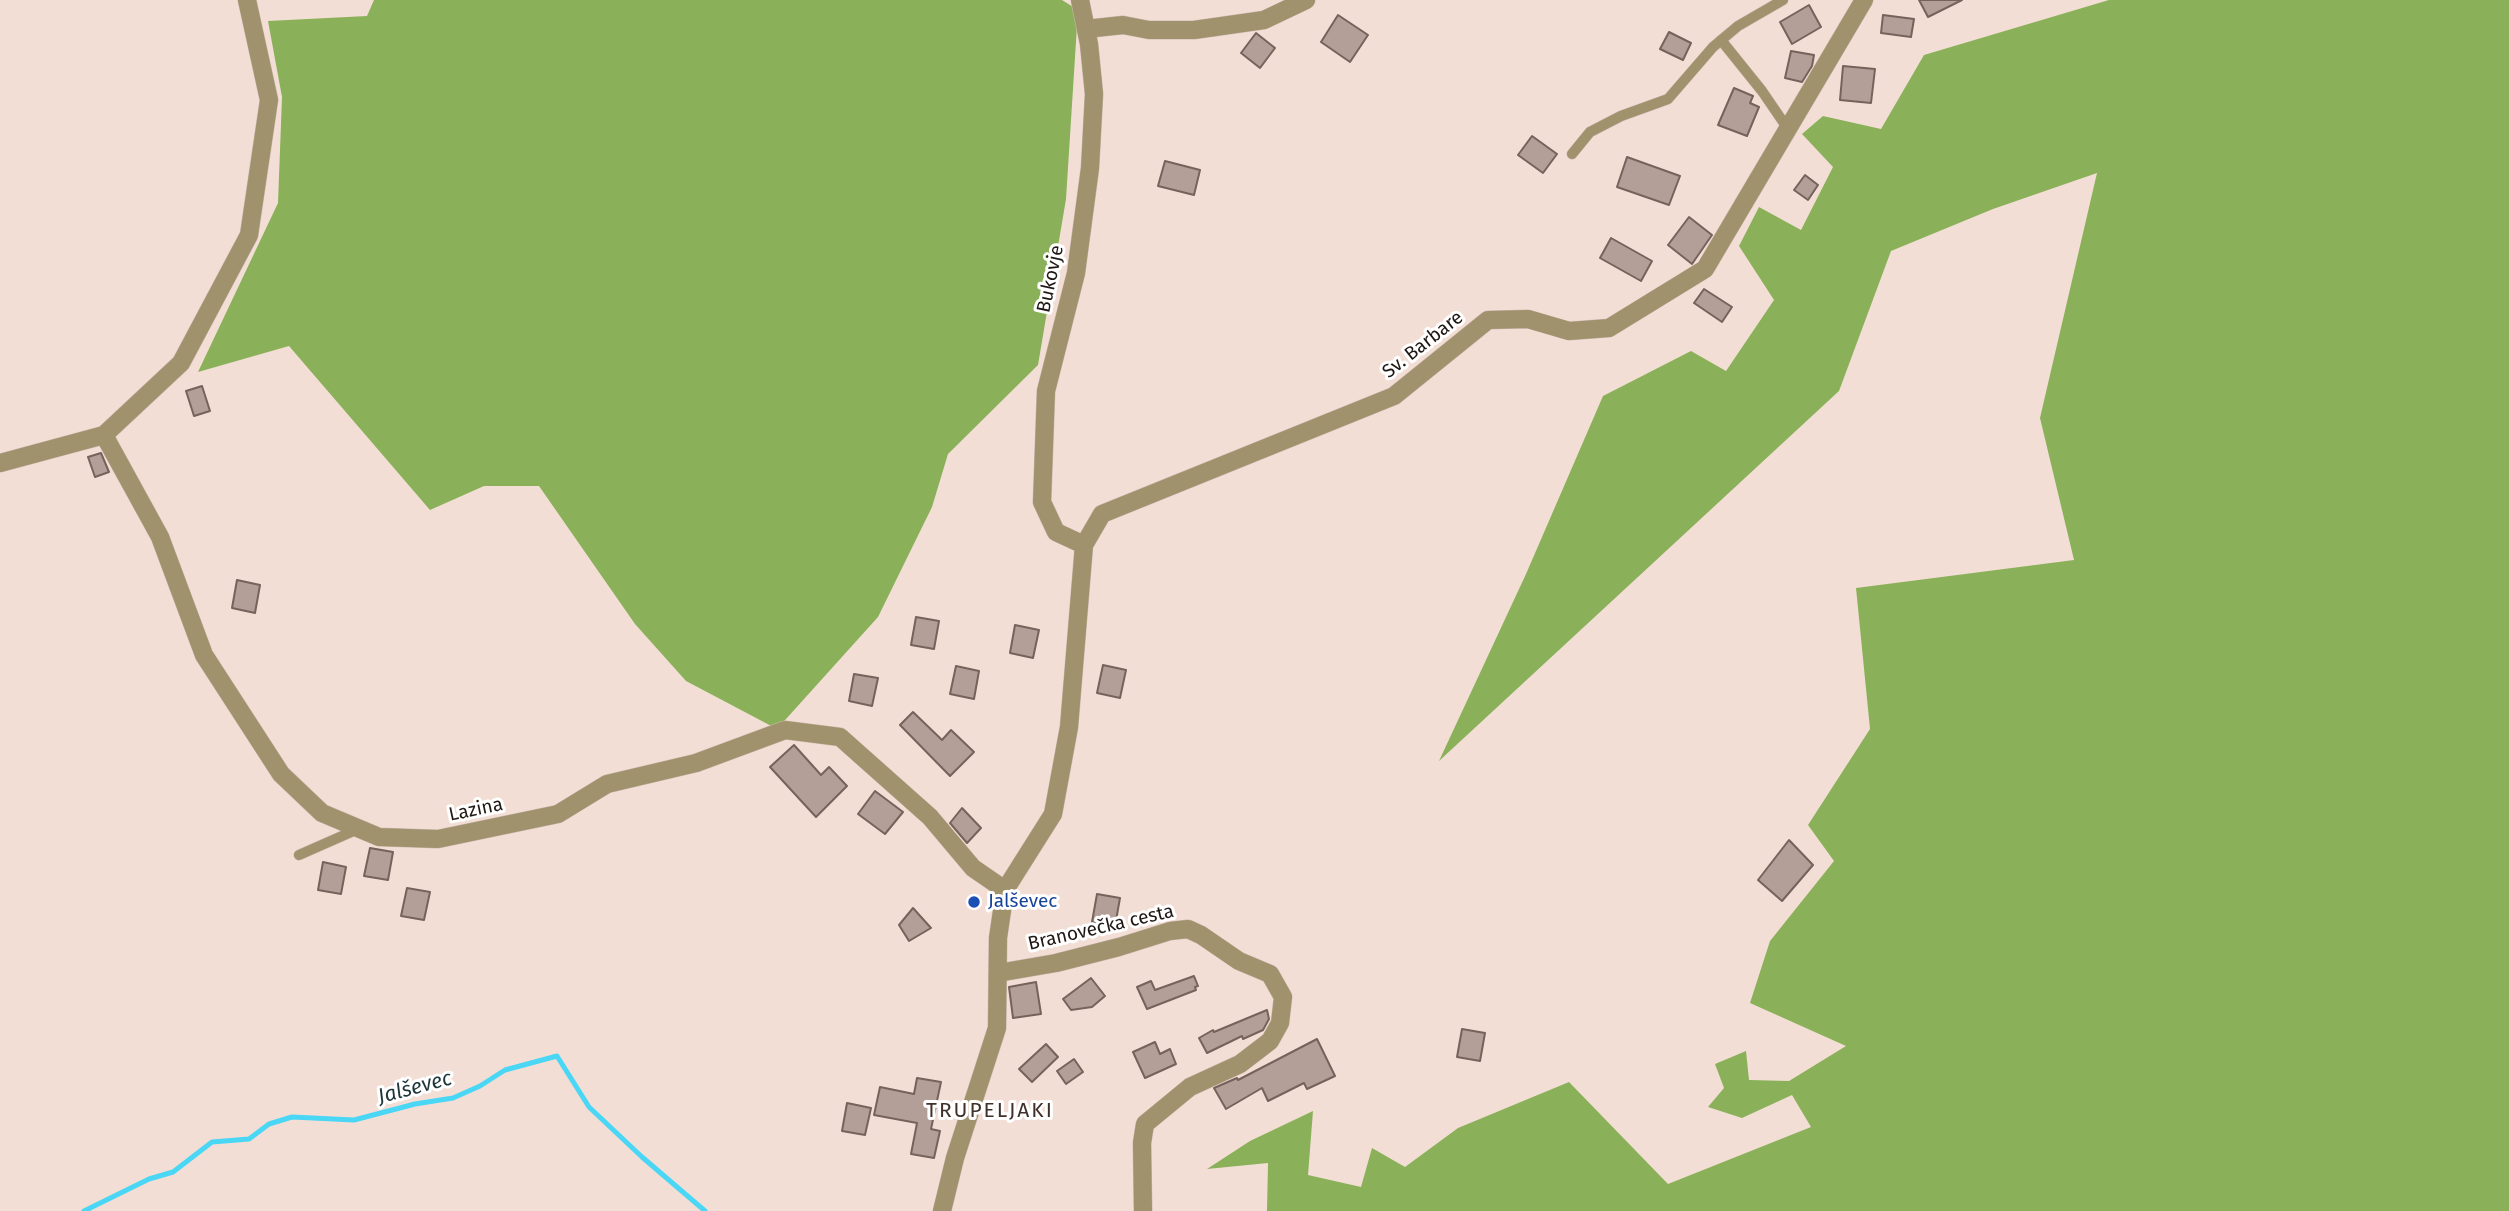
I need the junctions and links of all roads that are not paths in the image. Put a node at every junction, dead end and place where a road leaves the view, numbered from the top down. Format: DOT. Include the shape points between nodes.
graph roads {
  1 [pos="247,0"];
  2 [pos="1080,0"];
  3 [pos="1306,0"];
  4 [pos="1783,0"];
  5 [pos="1864,0"];
  6 [pos="1086,29"];
  7 [pos="1721,40"];
  8 [pos="1788,129"];
  9 [pos="1572,154"];
  10 [pos="104,435"];
  11 [pos="0,463"];
  12 [pos="1084,545"];
  13 [pos="358,829"];
  14 [pos="299,855"];
  15 [pos="1005,890"];
  16 [pos="998,973"];
  17 [pos="942,1211"];
  18 [pos="1143,1211"];
  1 -- 10 [label="street" via="269,100 249,235 181,363"];
  2 -- 6 [label="street, Bukovje"];
  3 -- 6 [label="street" via="1264,20 1194,30 1124,25"];
  4 -- 7 [label="lane"];
  5 -- 8 [label="street, Sv. Barbare"];
  6 -- 12 [label="street, Bukovje" via="1094,94 1090,168 1076,274 1046,391 1042,502 1056,532"];
  7 -- 8 [label="lane"];
  7 -- 9 [label="lane" via="1668,99 1590,132"];
  8 -- 12 [label="street, Sv. Barbare" via="1705,269 1609,328 1569,331 1528,319 1488,320 1394,396 1102,514"];
  10 -- 11 [label="street"];
  10 -- 13 [label="street, Lazina" via="160,537 204,654 274,764 322,813"];
  12 -- 15 [label="street, Branovečka cesta" via="1069,727 1053,814"];
  13 -- 14 [label="lane"];
  13 -- 15 [label="street, Lazina" via="379,837 439,839 558,814 607,784 696,763 785,730 840,737 930,817 973,868"];
  15 -- 16 [label="street, Branovečka cesta"];
  16 -- 17 [label="street, Branovečka cesta" via="998,1028"];
  16 -- 18 [label="street, Branovečka cesta" via="1188,929 1239,961 1270,974 1283,998 1280,1023 1270,1041 1240,1064 1190,1087 1145,1124"];
}
